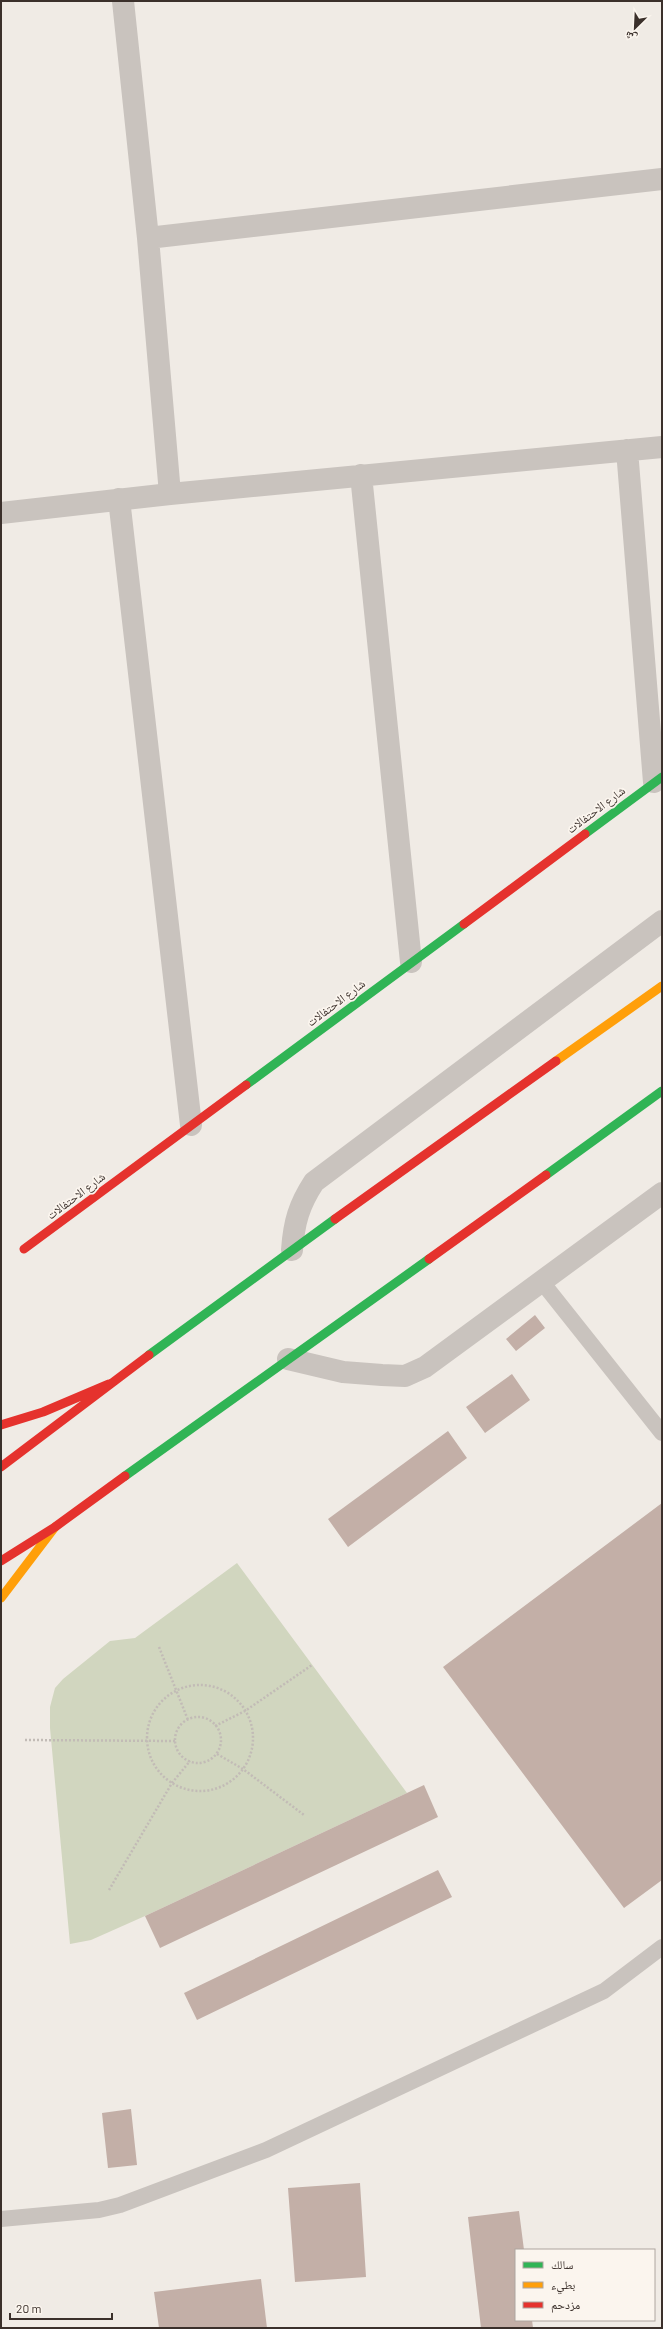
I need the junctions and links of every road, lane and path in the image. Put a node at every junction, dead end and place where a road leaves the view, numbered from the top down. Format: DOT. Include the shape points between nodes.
graph roads {
  1 [pos="123,1"];
  2 [pos="662,179"];
  3 [pos="148,238"];
  4 [pos="662,447"];
  5 [pos="627,450"];
  6 [pos="361,475"];
  7 [pos="170,494"];
  8 [pos="119,499"];
  9 [pos="1,513"];
  10 [pos="658,780"];
  11 [pos="662,921"];
  12 [pos="411,962"];
  13 [pos="662,986"];
  14 [pos="662,1091"];
  15 [pos="191,1125"];
  16 [pos="662,1193"];
  17 [pos="24,1249"];
  18 [pos="292,1250"];
  19 [pos="542,1282"];
  20 [pos="288,1359"];
  21 [pos="109,1384"];
  22 [pos="1,1425"];
  23 [pos="662,1433"];
  24 [pos="1,1467"];
  25 [pos="55,1527"];
  26 [pos="1,1561"];
  27 [pos="1,1598"];
  28 [pos="159,1647"];
  29 [pos="312,1665"];
  30 [pos="177,1690"];
  31 [pos="245,1711"];
  32 [pos="188,1720"];
  33 [pos="216,1726"];
  34 [pos="25,1740"];
  35 [pos="147,1740"];
  36 [pos="176,1741"];
  37 [pos="217,1754"];
  38 [pos="190,1762"];
  39 [pos="243,1769"];
  40 [pos="172,1783"];
  41 [pos="304,1815"];
  42 [pos="109,1890"];
  43 [pos="662,1946"];
  44 [pos="1,2219"];
  1 -- 3 [label="street"];
  2 -- 3 [label="street"];
  3 -- 7 [label="street"];
  4 -- 5 [label="street"];
  5 -- 6 [label="street"];
  5 -- 10 [label="street"];
  6 -- 7 [label="street"];
  6 -- 12 [label="street"];
  7 -- 8 [label="street"];
  8 -- 9 [label="street"];
  8 -- 15 [label="street"];
  10 -- 12 [label="main road, شارع الاحتفالات"];
  11 -- 18 [label="street" via="314,1182 301,1203 293,1232"];
  12 -- 15 [label="main road, شارع الاحتفالات"];
  13 -- 18 [label="main road"];
  14 -- 20 [label="main road"];
  15 -- 17 [label="main road, شارع الاحتفالات"];
  16 -- 19 [label="street"];
  18 -- 21 [label="main road"];
  19 -- 20 [label="street" via="425,1367 404,1376 343,1372"];
  19 -- 23 [label="lane"];
  20 -- 25 [label="main road"];
  21 -- 22 [label="main road" via="43,1412"];
  21 -- 24 [label="main road"];
  25 -- 26 [label="main road"];
  25 -- 27 [label="main road"];
  28 -- 30 [label="path"];
  29 -- 31 [label="path"];
  30 -- 31 [label="path" via="193,1685 211,1686 227,1692"];
  30 -- 32 [label="path"];
  30 -- 35 [label="path" via="162,1700 152,1714 146,1730"];
  31 -- 33 [label="path"];
  31 -- 39 [label="path" via="253,1735 251,1753"];
  32 -- 33 [label="path" via="203,1718"];
  32 -- 36 [label="path" via="178,1730"];
  33 -- 37 [label="path" via="221,1740"];
  34 -- 35 [label="path"];
  35 -- 36 [label="path"];
  35 -- 40 [label="path" via="153,1764 164,1778"];
  36 -- 38 [label="path" via="179,1752"];
  37 -- 38 [label="path" via="205,1762"];
  37 -- 39 [label="path"];
  38 -- 40 [label="path"];
  39 -- 40 [label="path" via="230,1782 214,1790 196,1792 179,1788"];
  39 -- 41 [label="path"];
  40 -- 42 [label="path"];
  43 -- 44 [label="lane" via="604,1991 266,2150 120,2205 99,2210"];
}
